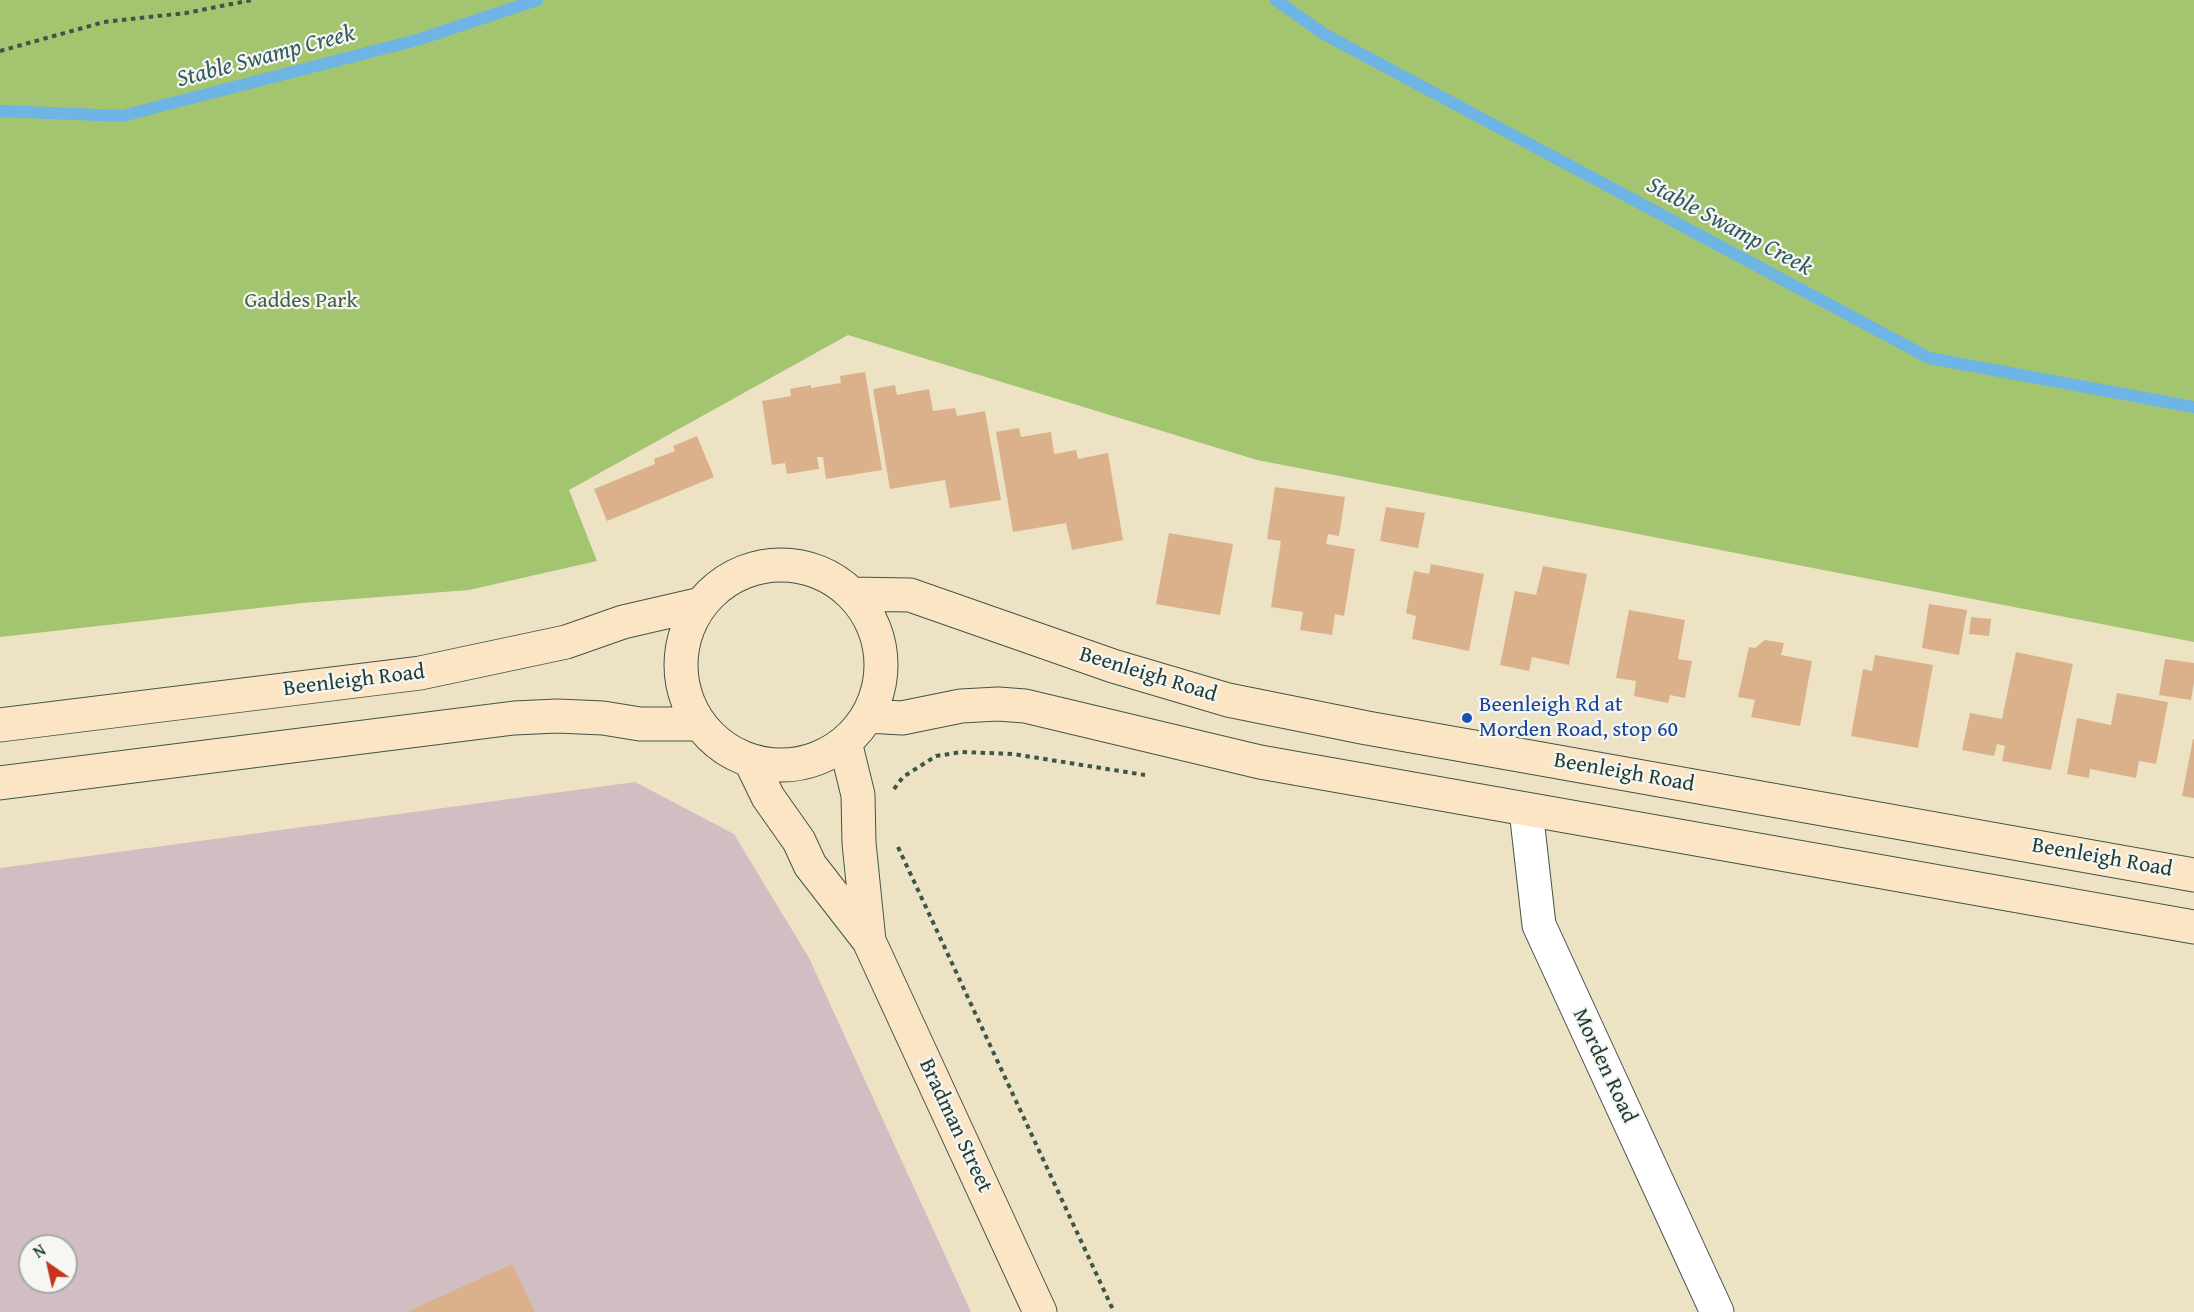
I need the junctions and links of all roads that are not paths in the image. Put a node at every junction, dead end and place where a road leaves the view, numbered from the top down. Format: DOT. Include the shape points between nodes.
graph roads {
  1 [pos="852,594"];
  2 [pos="701,604"];
  3 [pos="868,716"];
  4 [pos="698,724"];
  5 [pos="0,726"];
  6 [pos="845,742"];
  7 [pos="751,762"];
  8 [pos="0,783"];
  9 [pos="1526,810"];
  10 [pos="2194,875"];
  11 [pos="2194,927"];
  12 [pos="869,941"];
  13 [pos="1040,1312"];
  14 [pos="1717,1312"];
  1 -- 2 [label="main road" via="825,574 792,565 758,567 726,581"];
  1 -- 3 [label="main road" via="871,621 881,652 880,686"];
  1 -- 10 [label="main road, Beenleigh Road" via="910,595 1113,666 1228,700"];
  2 -- 4 [label="main road" via="686,632 680,664 684,695"];
  2 -- 5 [label="main road, Beenleigh Road" via="623,622 566,642 430,671"];
  3 -- 6 [label="main road"];
  3 -- 9 [label="main road" via="902,718 961,706 1025,706 1260,762"];
  4 -- 7 [label="main road" via="722,747"];
  4 -- 8 [label="main road" via="640,724 558,716 514,718"];
  6 -- 7 [label="main road" via="817,759 784,766"];
  6 -- 12 [label="main road, Bradman Street" via="858,795"];
  7 -- 12 [label="main road, Bradman Street" via="810,865"];
  9 -- 11 [label="main road"];
  9 -- 14 [label="street, Morden Road" via="1539,925"];
  12 -- 13 [label="main road, Bradman Street"];
}
